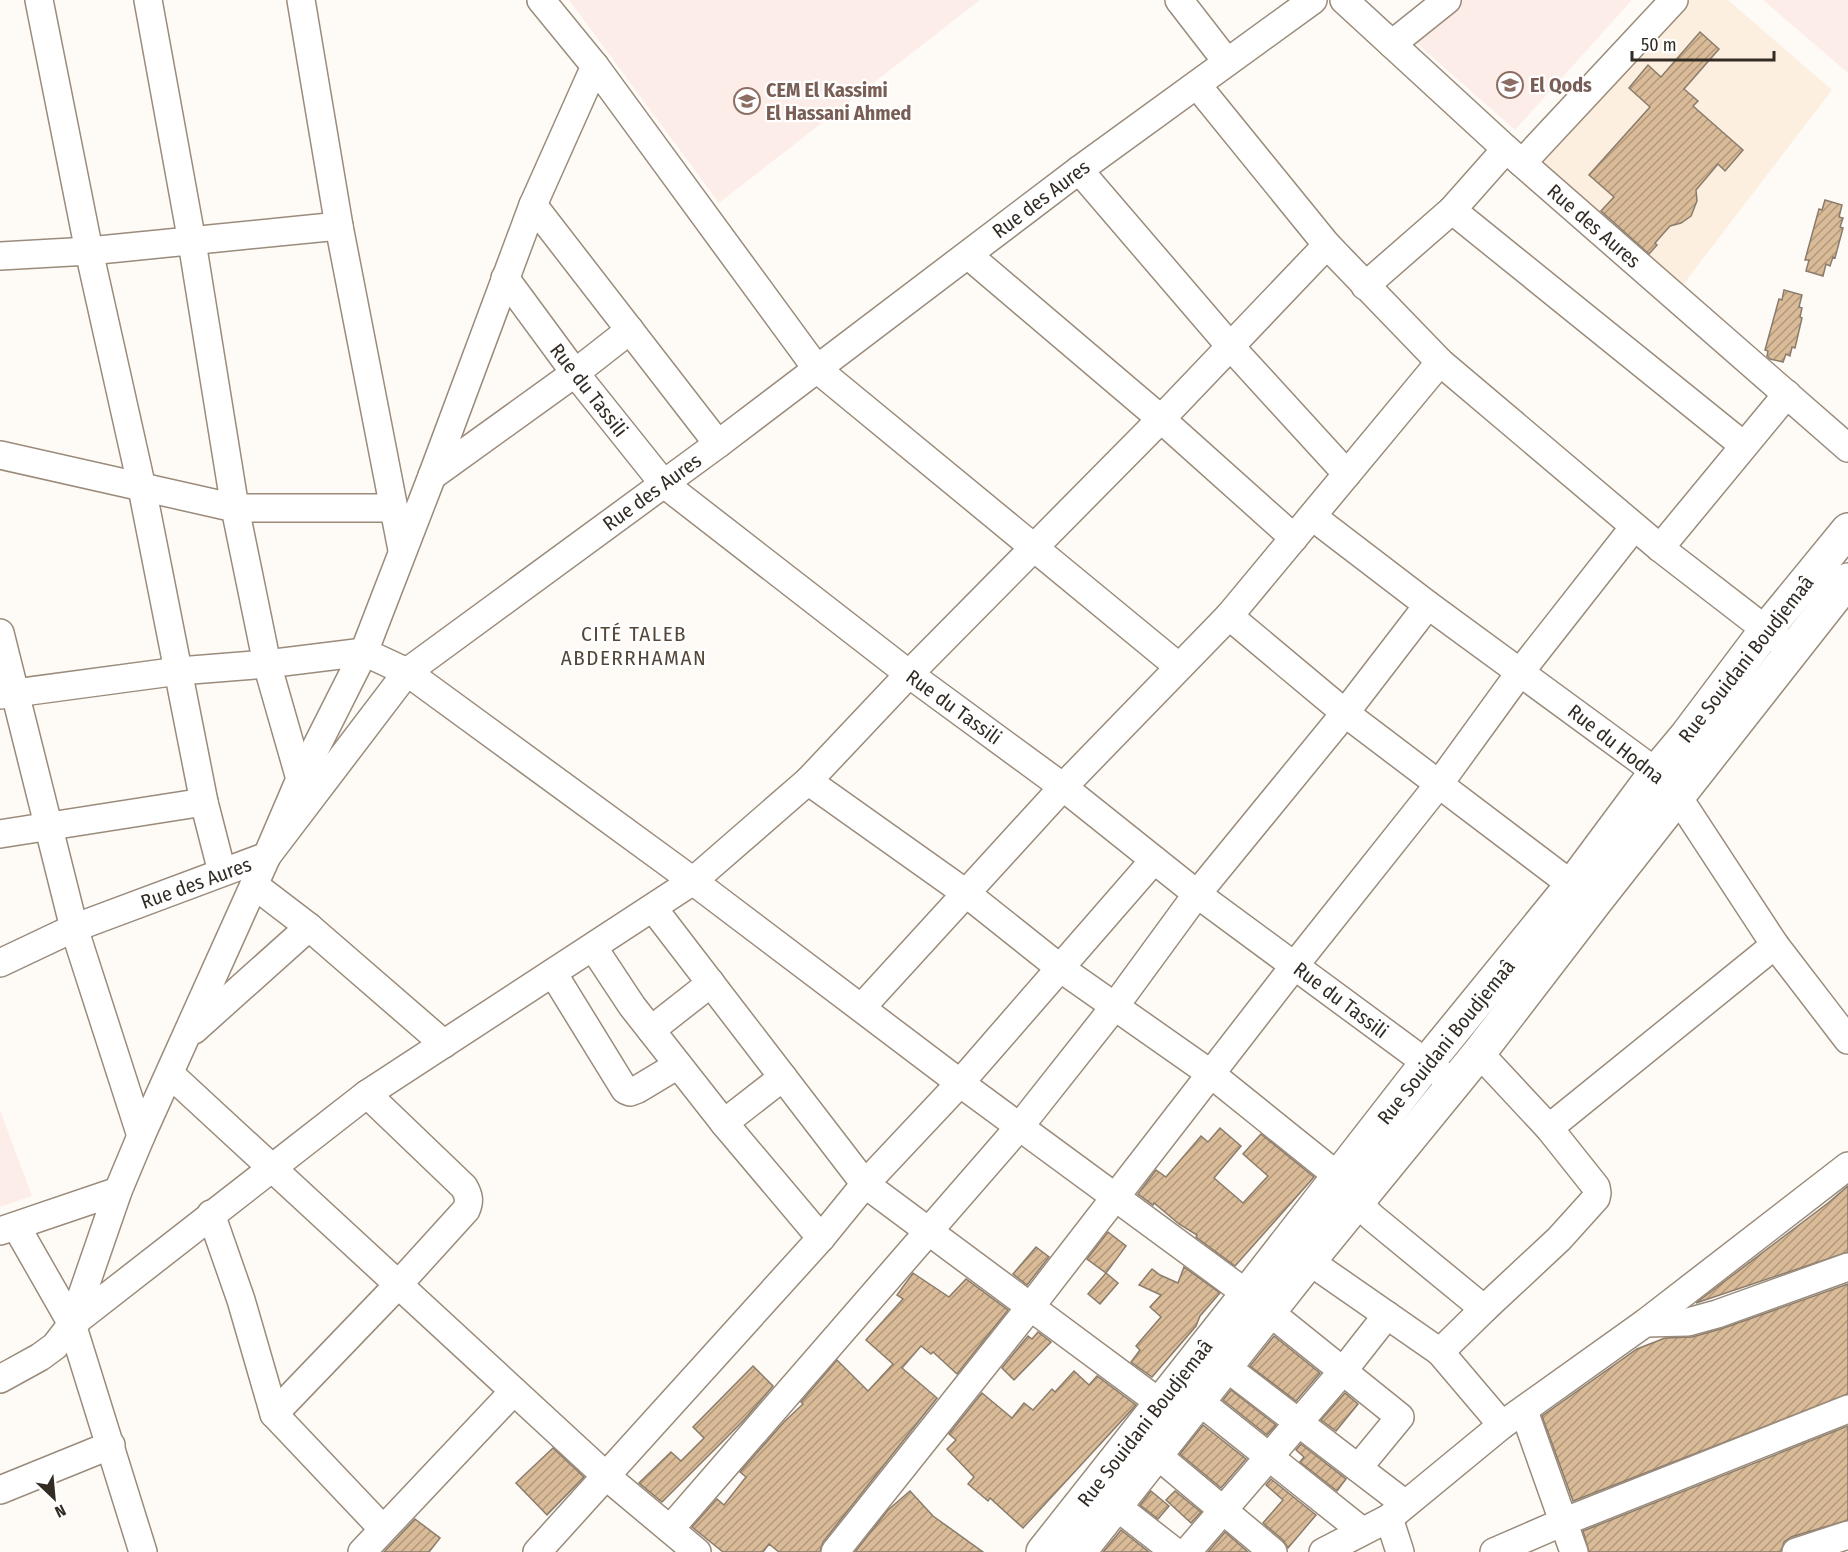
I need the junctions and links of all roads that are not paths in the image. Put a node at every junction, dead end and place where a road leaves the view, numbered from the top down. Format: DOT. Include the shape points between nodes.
graph roads {
  1 [pos="39,0"];
  2 [pos="148,0"];
  3 [pos="301,0"];
  4 [pos="541,0"];
  5 [pos="1179,0"];
  6 [pos="1344,0"];
  7 [pos="1447,0"];
  8 [pos="1674,0"];
  9 [pos="1310,1"];
  10 [pos="1392,44"];
  11 [pos="1227,62"];
  12 [pos="595,66"];
  13 [pos="1197,84"];
  14 [pos="1514,156"];
  15 [pos="1079,170"];
  16 [pos="533,205"];
  17 [pos="1452,210"];
  18 [pos="339,225"];
  19 [pos="192,242"];
  20 [pos="1326,245"];
  21 [pos="89,251"];
  22 [pos="968,255"];
  23 [pos="0,256"];
  24 [pos="505,278"];
  25 [pos="1365,286"];
  26 [pos="630,330"];
  27 [pos="1230,346"];
  28 [pos="1440,362"];
  29 [pos="818,369"];
  30 [pos="575,373"];
  31 [pos="1787,394"];
  32 [pos="1161,419"];
  33 [pos="718,444"];
  34 [pos="1743,445"];
  35 [pos="1848,448"];
  36 [pos="0,455"];
  37 [pos="1347,474"];
  38 [pos="432,476"];
  39 [pos="663,483"];
  40 [pos="142,488"];
  41 [pos="235,508"];
  42 [pos="393,508"];
  43 [pos="1312,517"];
  44 [pos="1634,527"];
  45 [pos="1848,530"];
  46 [pos="1294,538"];
  47 [pos="1034,548"];
  48 [pos="1660,548"];
  49 [pos="402,550"];
  50 [pos="1848,580"];
  51 [pos="1428,605"];
  52 [pos="1229,616"];
  53 [pos="1766,630"];
  54 [pos="0,633"];
  55 [pos="1794,651"];
  56 [pos="364,652"];
  57 [pos="267,664"];
  58 [pos="1179,667"];
  59 [pos="179,671"];
  60 [pos="1521,671"];
  61 [pos="407,672"];
  62 [pos="909,674"];
  63 [pos="7,694"];
  64 [pos="1345,713"];
  65 [pos="1656,772"];
  66 [pos="300,779"];
  67 [pos="808,781"];
  68 [pos="1438,784"];
  69 [pos="1064,787"];
  70 [pos="1678,797"];
  71 [pos="204,802"];
  72 [pos="47,827"];
  73 [pos="0,834"];
  74 [pos="267,856"];
  75 [pos="1154,860"];
  76 [pos="222,872"];
  77 [pos="693,881"];
  78 [pos="254,885"];
  79 [pos="1572,885"];
  80 [pos="967,894"];
  81 [pos="1197,894"];
  82 [pos="653,908"];
  83 [pos="309,927"];
  84 [pos="74,928"];
  85 [pos="1775,945"];
  86 [pos="593,947"];
  87 [pos="0,963"];
  88 [pos="1294,965"];
  89 [pos="1060,968"];
  90 [pos="553,973"];
  91 [pos="711,983"];
  92 [pos="1114,1006"];
  93 [pos="862,1007"];
  94 [pos="651,1030"];
  95 [pos="187,1037"];
  96 [pos="1848,1040"];
  97 [pos="444,1044"];
  98 [pos="1479,1053"];
  99 [pos="1426,1064"];
  100 [pos="678,1065"];
  101 [pos="170,1074"];
  102 [pos="1211,1074"];
  103 [pos="783,1077"];
  104 [pos="960,1083"];
  105 [pos="1454,1083"];
  106 [pos="367,1094"];
  107 [pos="724,1123"];
  108 [pos="1020,1126"];
  109 [pos="1549,1128"];
  110 [pos="141,1136"];
  111 [pos="1848,1166"];
  112 [pos="272,1168"];
  113 [pos="865,1184"];
  114 [pos="1350,1187"];
  115 [pos="118,1191"];
  116 [pos="1115,1196"];
  117 [pos="211,1214"];
  118 [pos="8,1228"];
  119 [pos="930,1232"];
  120 [pos="821,1238"];
  121 [pos="1309,1261"];
  122 [pos="1848,1267"];
  123 [pos="397,1286"];
  124 [pos="1258,1304"];
  125 [pos="1031,1306"];
  126 [pos="1484,1309"];
  127 [pos="1387,1315"];
  128 [pos="1645,1323"];
  129 [pos="72,1324"];
  130 [pos="1440,1352"];
  131 [pos="1226,1367"];
  132 [pos="1343,1371"];
  133 [pos="0,1379"];
  134 [pos="513,1392"];
  135 [pos="1199,1401"];
  136 [pos="1160,1404"];
  137 [pos="1848,1409"];
  138 [pos="274,1414"];
  139 [pos="1513,1418"];
  140 [pos="1299,1423"];
  141 [pos="111,1445"];
  142 [pos="1157,1455"];
  143 [pos="1269,1457"];
  144 [pos="1358,1468"];
  145 [pos="606,1476"];
  146 [pos="0,1490"];
  147 [pos="1116,1506"];
  148 [pos="1223,1510"];
  149 [pos="1397,1511"];
  150 [pos="1563,1522"];
  151 [pos="383,1529"];
  152 [pos="670,1529"];
  153 [pos="1362,1531"];
  154 [pos="1848,1534"];
  155 [pos="143,1552"];
  156 [pos="362,1552"];
  157 [pos="537,1552"];
  158 [pos="697,1552"];
  159 [pos="835,1552"];
  160 [pos="1043,1552"];
  161 [pos="1079,1552"];
  162 [pos="1175,1552"];
  163 [pos="1187,1552"];
  164 [pos="1273,1552"];
  165 [pos="1323,1552"];
  166 [pos="1400,1552"];
  167 [pos="1494,1552"];
  168 [pos="1574,1552"];
  169 [pos="1796,1552"];
  1 -- 21 [label="street"];
  2 -- 19 [label="street"];
  3 -- 18 [label="street"];
  4 -- 12 [label="street"];
  5 -- 11 [label="street"];
  6 -- 10 [label="street, Rue des Aures"];
  7 -- 10 [label="street"];
  8 -- 14 [label="street"];
  9 -- 11 [label="street, Rue des Aures"];
  10 -- 14 [label="street, Rue des Aures"];
  11 -- 13 [label="street, Rue des Aures"];
  12 -- 16 [label="street"];
  12 -- 29 [label="street"];
  13 -- 15 [label="street, Rue des Aures"];
  13 -- 20 [label="street"];
  14 -- 17 [label="street"];
  14 -- 31 [label="street, Rue des Aures"];
  15 -- 22 [label="street, Rue des Aures"];
  15 -- 27 [label="street"];
  16 -- 24 [label="street"];
  16 -- 26 [label="street"];
  17 -- 25 [label="street"];
  17 -- 34 [label="street"];
  18 -- 19 [label="street"];
  18 -- 42 [label="street"];
  19 -- 21 [label="street"];
  19 -- 41 [label="street"];
  20 -- 25 [label="street"];
  20 -- 27 [label="street"];
  21 -- 23 [label="street"];
  21 -- 40 [label="street"];
  22 -- 29 [label="street, Rue des Aures"];
  22 -- 32 [label="street"];
  24 -- 30 [label="street, Rue du Tassili"];
  24 -- 38 [label="street"];
  25 -- 28 [label="street"];
  26 -- 30 [label="street"];
  26 -- 33 [label="street"];
  27 -- 32 [label="street"];
  27 -- 37 [label="street"];
  28 -- 37 [label="street"];
  28 -- 44 [label="street"];
  29 -- 33 [label="street, Rue des Aures"];
  29 -- 47 [label="street"];
  30 -- 38 [label="street"];
  30 -- 39 [label="street, Rue du Tassili"];
  31 -- 34 [label="street"];
  31 -- 35 [label="street, Rue des Aures"];
  32 -- 46 [label="street"];
  32 -- 47 [label="street"];
  33 -- 39 [label="street, Rue des Aures"];
  34 -- 48 [label="street"];
  36 -- 40 [label="street"];
  37 -- 43 [label="street"];
  38 -- 49 [label="street"];
  39 -- 61 [label="street, Rue des Aures"];
  39 -- 62 [label="street, Rue du Tassili"];
  40 -- 41 [label="street"];
  40 -- 59 [label="street"];
  41 -- 42 [label="street"];
  41 -- 57 [label="street"];
  42 -- 49 [label="street"];
  43 -- 46 [label="street"];
  43 -- 51 [label="street, Rue du Hodna"];
  44 -- 48 [label="street"];
  44 -- 60 [label="street"];
  45 -- 53 [label="main road, Rue Souidani Boudjemaâ"];
  46 -- 52 [label="street"];
  47 -- 58 [label="street"];
  47 -- 62 [label="street"];
  48 -- 53 [label="street"];
  49 -- 56 [label="street"];
  50 -- 55 [label="main road, Rue Souidani Boudjemaâ"];
  51 -- 60 [label="street, Rue du Hodna"];
  51 -- 64 [label="street"];
  52 -- 58 [label="street"];
  52 -- 64 [label="street"];
  53 -- 55 [label="street"];
  53 -- 65 [label="main road, Rue Souidani Boudjemaâ"];
  54 -- 63 [label="street"];
  55 -- 70 [label="main road, Rue Souidani Boudjemaâ"];
  56 -- 57 [label="street"];
  56 -- 61 [label="street"];
  56 -- 66 [label="street"];
  57 -- 59 [label="street"];
  57 -- 66 [label="street"];
  58 -- 69 [label="street"];
  59 -- 63 [label="street"];
  59 -- 71 [label="street"];
  60 -- 65 [label="street, Rue du Hodna"];
  60 -- 68 [label="street"];
  61 -- 74 [label="street, Rue des Aures"];
  61 -- 77 [label="street"];
  62 -- 67 [label="street"];
  62 -- 69 [label="street, Rue du Tassili"];
  63 -- 72 [label="street"];
  64 -- 68 [label="street"];
  64 -- 81 [label="street"];
  65 -- 70 [label="street, Rue du Hodna"];
  65 -- 79 [label="main road, Rue Souidani Boudjemaâ"];
  66 -- 74 [label="street"];
  67 -- 77 [label="street"];
  67 -- 80 [label="street"];
  68 -- 79 [label="street"];
  68 -- 88 [label="street"];
  69 -- 75 [label="street, Rue du Tassili"];
  69 -- 80 [label="street"];
  70 -- 85 [label="street, Rue du Hodna"];
  70 -- 98 [label="main road, Rue Souidani Boudjemaâ"];
  71 -- 72 [label="street"];
  71 -- 76 [label="street"];
  72 -- 73 [label="street"];
  72 -- 84 [label="street"];
  74 -- 76 [label="street, Rue des Aures"];
  74 -- 78 [label="street"];
  75 -- 81 [label="street, Rue du Tassili"];
  75 -- 89 [label="street"];
  76 -- 84 [label="street, Rue des Aures"];
  77 -- 82 [label="street"];
  77 -- 93 [label="street"];
  78 -- 83 [label="street"];
  78 -- 95 [label="street"];
  79 -- 99 [label="main road, Rue Souidani Boudjemaâ"];
  80 -- 89 [label="street"];
  80 -- 93 [label="street"];
  81 -- 88 [label="street, Rue du Tassili"];
  81 -- 92 [label="street"];
  82 -- 86 [label="street"];
  82 -- 91 [label="street"];
  83 -- 95 [label="street"];
  83 -- 97 [label="street"];
  84 -- 87 [label="street, Rue des Aures"];
  84 -- 110 [label="street"];
  85 -- 96 [label="street, Rue du Hodna"];
  85 -- 109 [label="street"];
  86 -- 90 [label="street"];
  86 -- 94 [label="street"];
  88 -- 99 [label="street, Rue du Tassili"];
  88 -- 102 [label="street"];
  89 -- 92 [label="street"];
  89 -- 104 [label="street"];
  90 -- 97 [label="street"];
  90 -- 100 [label="street" via="625,1090 638,1089"];
  91 -- 94 [label="street"];
  91 -- 103 [label="street"];
  92 -- 102 [label="street"];
  92 -- 108 [label="street"];
  93 -- 104 [label="street"];
  94 -- 100 [label="street"];
  95 -- 101 [label="street"];
  97 -- 106 [label="street"];
  98 -- 105 [label="main road, Rue Souidani Boudjemaâ"];
  98 -- 109 [label="street"];
  99 -- 105 [label="street, Rue du Tassili"];
  99 -- 114 [label="main road, Rue Souidani Boudjemaâ"];
  100 -- 107 [label="street"];
  101 -- 110 [label="street"];
  101 -- 112 [label="street"];
  102 -- 114 [label="street"];
  102 -- 116 [label="street"];
  103 -- 107 [label="street"];
  103 -- 113 [label="street"];
  104 -- 108 [label="street"];
  104 -- 113 [label="street"];
  105 -- 114 [label="main road, Rue Souidani Boudjemaâ"];
  106 -- 112 [label="street"];
  106 -- 123 [label="street" via="469,1195 466,1210"];
  107 -- 120 [label="street"];
  108 -- 116 [label="street"];
  108 -- 119 [label="street"];
  109 -- 126 [label="street" via="1596,1187 1596,1198 1559,1239"];
  110 -- 115 [label="street"];
  111 -- 128 [label="street"];
  112 -- 117 [label="street"];
  112 -- 123 [label="street"];
  113 -- 119 [label="street"];
  113 -- 120 [label="street"];
  114 -- 121 [label="main road, Rue Souidani Boudjemaâ"];
  114 -- 124 [label="main road, Rue Souidani Boudjemaâ"];
  114 -- 126 [label="street" via="1372,1217"];
  115 -- 118 [label="street"];
  115 -- 129 [label="street"];
  116 -- 124 [label="street"];
  116 -- 125 [label="street"];
  117 -- 129 [label="street"];
  117 -- 138 [label="street"];
  118 -- 129 [label="street"];
  119 -- 125 [label="street"];
  119 -- 152 [label="street"];
  120 -- 145 [label="street"];
  121 -- 124 [label="main road, Rue Souidani Boudjemaâ"];
  121 -- 127 [label="street"];
  122 -- 128 [label="street" via="1718,1314 1688,1322"];
  123 -- 134 [label="street"];
  123 -- 138 [label="street"];
  124 -- 131 [label="main road, Rue Souidani Boudjemaâ"];
  124 -- 132 [label="street"];
  124 -- 136 [label="main road, Rue Souidani Boudjemaâ"];
  125 -- 136 [label="street"];
  125 -- 159 [label="street"];
  126 -- 130 [label="street"];
  127 -- 130 [label="street"];
  127 -- 132 [label="street"];
  128 -- 139 [label="street"];
  129 -- 133 [label="street" via="40,1358"];
  129 -- 141 [label="street"];
  130 -- 139 [label="street"];
  131 -- 135 [label="main road, Rue Souidani Boudjemaâ"];
  131 -- 140 [label="street"];
  132 -- 140 [label="street"];
  132 -- 144 [label="street" via="1400,1417"];
  134 -- 145 [label="street"];
  134 -- 151 [label="street"];
  135 -- 142 [label="main road, Rue Souidani Boudjemaâ"];
  135 -- 143 [label="street"];
  136 -- 160 [label="main road, Rue Souidani Boudjemaâ"];
  137 -- 150 [label="street"];
  138 -- 151 [label="street"];
  139 -- 149 [label="street"];
  139 -- 150 [label="street"];
  140 -- 143 [label="street"];
  140 -- 144 [label="street"];
  141 -- 146 [label="street"];
  141 -- 155 [label="street"];
  142 -- 147 [label="main road, Rue Souidani Boudjemaâ"];
  142 -- 148 [label="street"];
  143 -- 148 [label="street"];
  143 -- 153 [label="street"];
  144 -- 149 [label="street"];
  145 -- 152 [label="street"];
  145 -- 157 [label="street"];
  147 -- 161 [label="main road, Rue Souidani Boudjemaâ"];
  147 -- 162 [label="street"];
  148 -- 163 [label="street"];
  148 -- 164 [label="street"];
  149 -- 153 [label="street"];
  149 -- 166 [label="street"];
  150 -- 167 [label="street"];
  150 -- 168 [label="street"];
  151 -- 156 [label="street"];
  152 -- 158 [label="street"];
  153 -- 165 [label="street"];
  154 -- 169 [label="street"];
}
